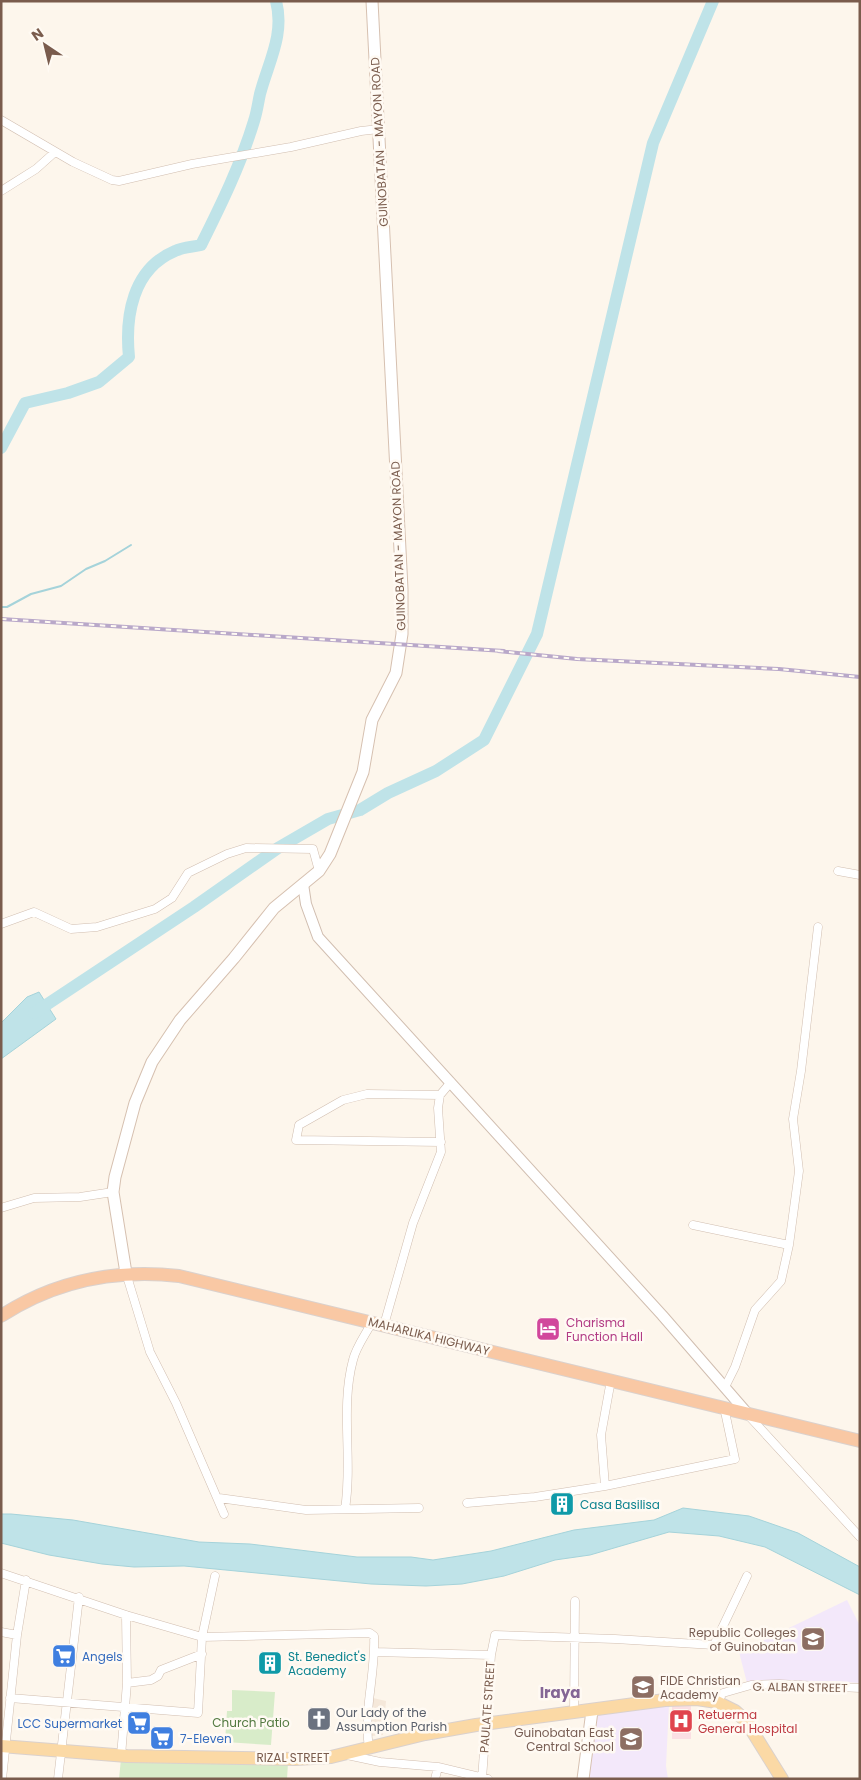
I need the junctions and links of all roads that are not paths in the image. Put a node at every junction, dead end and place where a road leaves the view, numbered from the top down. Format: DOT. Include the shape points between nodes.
graph roads {
  1 [pos="372,1"];
  2 [pos="1,120"];
  3 [pos="379,129"];
  4 [pos="55,152"];
  5 [pos="1,191"];
  6 [pos="319,871"];
  7 [pos="838,871"];
  8 [pos="860,875"];
  9 [pos="303,884"];
  10 [pos="1,924"];
  11 [pos="818,927"];
  12 [pos="450,1082"];
  13 [pos="440,1096"];
  14 [pos="440,1142"];
  15 [pos="113,1192"];
  16 [pos="1,1208"];
  17 [pos="693,1225"];
  18 [pos="789,1245"];
  19 [pos="126,1274"];
  20 [pos="1,1316"];
  21 [pos="378,1324"];
  22 [pos="611,1380"];
  23 [pos="725,1387"];
  24 [pos="724,1408"];
  25 [pos="747,1413"];
  26 [pos="860,1441"];
  27 [pos="605,1486"];
  28 [pos="219,1498"];
  29 [pos="467,1503"];
  30 [pos="419,1508"];
  31 [pos="345,1509"];
  32 [pos="224,1514"];
  33 [pos="860,1537"];
  34 [pos="1,1573"];
  35 [pos="215,1576"];
  36 [pos="747,1576"];
  37 [pos="26,1580"];
  38 [pos="79,1597"];
  39 [pos="575,1600"];
  40 [pos="126,1615"];
  41 [pos="1,1632"];
  42 [pos="17,1635"];
  43 [pos="202,1637"];
  44 [pos="573,1638"];
  45 [pos="374,1652"];
  46 [pos="202,1654"];
  47 [pos="491,1655"];
  48 [pos="127,1683"];
  49 [pos="860,1688"];
  50 [pos="10,1698"];
  51 [pos="717,1702"];
  52 [pos="66,1703"];
  53 [pos="125,1708"];
  54 [pos="592,1711"];
  55 [pos="574,1713"];
  56 [pos="487,1724"];
  57 [pos="3,1746"];
  58 [pos="369,1748"];
  59 [pos="61,1751"];
  60 [pos="345,1754"];
  61 [pos="121,1756"];
  62 [pos="438,1767"];
  63 [pos="482,1778"];
  64 [pos="2,1779"];
  65 [pos="58,1779"];
  66 [pos="435,1779"];
  67 [pos="488,1779"];
  68 [pos="582,1779"];
  69 [pos="782,1779"];
  1 -- 3 [label="main road, GUINOBATAN - MAYON ROAD"];
  2 -- 4 [label="street"];
  3 -- 4 [label="street" via="119,181"];
  3 -- 6 [label="main road, GUINOBATAN - MAYON ROAD" via="402,634 396,673 372,720 368,750 354,797"];
  4 -- 5 [label="street" via="36,169"];
  6 -- 9 [label="main road, GUINOBATAN - MAYON ROAD"];
  6 -- 10 [label="street" via="313,849 246,848 188,873 172,898 156,909 97,927 71,929 34,912"];
  7 -- 8 [label="street"];
  9 -- 12 [label="street" via="308,912 318,937"];
  9 -- 15 [label="main road, GUINOBATAN - MAYON ROAD" via="274,908 180,1020 152,1062 135,1103"];
  11 -- 18 [label="street" via="793,1119 799,1171"];
  12 -- 13 [label="street"];
  12 -- 23 [label="street"];
  13 -- 14 [label="street"];
  13 -- 14 [label="street" via="367,1094 343,1100 299,1125 296,1140"];
  14 -- 21 [label="street" via="441,1152"];
  15 -- 16 [label="street" via="34,1198"];
  15 -- 19 [label="main road, GUINOBATAN - MAYON ROAD"];
  17 -- 18 [label="street"];
  18 -- 23 [label="street" via="780,1282 755,1310"];
  19 -- 20 [label="highway, MAHARLIKA HIGHWAY" via="65,1285 36,1296"];
  19 -- 21 [label="highway, MAHARLIKA HIGHWAY" via="194,1279"];
  19 -- 28 [label="street" via="155,1364"];
  21 -- 22 [label="highway, MAHARLIKA HIGHWAY"];
  21 -- 31 [label="street" via="352,1360 346,1424"];
  22 -- 24 [label="highway, MAHARLIKA HIGHWAY"];
  22 -- 27 [label="street" via="601,1435"];
  23 -- 25 [label="street"];
  24 -- 25 [label="highway, MAHARLIKA HIGHWAY"];
  24 -- 27 [label="street" via="735,1459"];
  25 -- 26 [label="highway, MAHARLIKA HIGHWAY"];
  25 -- 33 [label="street"];
  27 -- 29 [label="street"];
  28 -- 31 [label="street" via="306,1510"];
  28 -- 32 [label="street"];
  30 -- 31 [label="street"];
  34 -- 37 [label="street"];
  35 -- 43 [label="street"];
  36 -- 44 [label="street" via="714,1645"];
  37 -- 38 [label="street"];
  37 -- 42 [label="street"];
  38 -- 40 [label="street"];
  38 -- 52 [label="street"];
  39 -- 44 [label="street"];
  40 -- 43 [label="street"];
  40 -- 48 [label="street"];
  41 -- 42 [label="street"];
  42 -- 50 [label="street"];
  43 -- 45 [label="street" via="366,1633 374,1636"];
  43 -- 46 [label="street"];
  44 -- 47 [label="street, PAULATE STREET" via="495,1635"];
  44 -- 55 [label="street"];
  45 -- 47 [label="street"];
  45 -- 58 [label="street" via="367,1717"];
  46 -- 48 [label="street" via="160,1670 158,1676 151,1680"];
  46 -- 53 [label="street" via="198,1713"];
  47 -- 56 [label="street, PAULATE STREET"];
  48 -- 53 [label="street"];
  49 -- 51 [label="street, G. ALBAN STREET" via="751,1685 722,1693"];
  50 -- 52 [label="street"];
  50 -- 57 [label="street"];
  51 -- 54 [label="main road, RIZAL STREET" via="697,1698 665,1700"];
  51 -- 69 [label="main road, RIZAL STREET" via="746,1721"];
  52 -- 53 [label="street"];
  52 -- 59 [label="street"];
  53 -- 61 [label="street"];
  54 -- 55 [label="main road, RIZAL STREET"];
  54 -- 68 [label="main road"];
  55 -- 56 [label="main road, RIZAL STREET"];
  56 -- 58 [label="main road, RIZAL STREET"];
  56 -- 63 [label="street, PAULATE STREET"];
  57 -- 59 [label="main road, RIZAL STREET"];
  57 -- 64 [label="street"];
  58 -- 60 [label="main road, RIZAL STREET"];
  59 -- 61 [label="main road, RIZAL STREET"];
  59 -- 65 [label="street"];
  60 -- 61 [label="main road, RIZAL STREET" via="294,1759"];
  60 -- 62 [label="street" via="380,1762"];
  62 -- 63 [label="street"];
  62 -- 66 [label="street"];
  63 -- 67 [label="street"];
}
